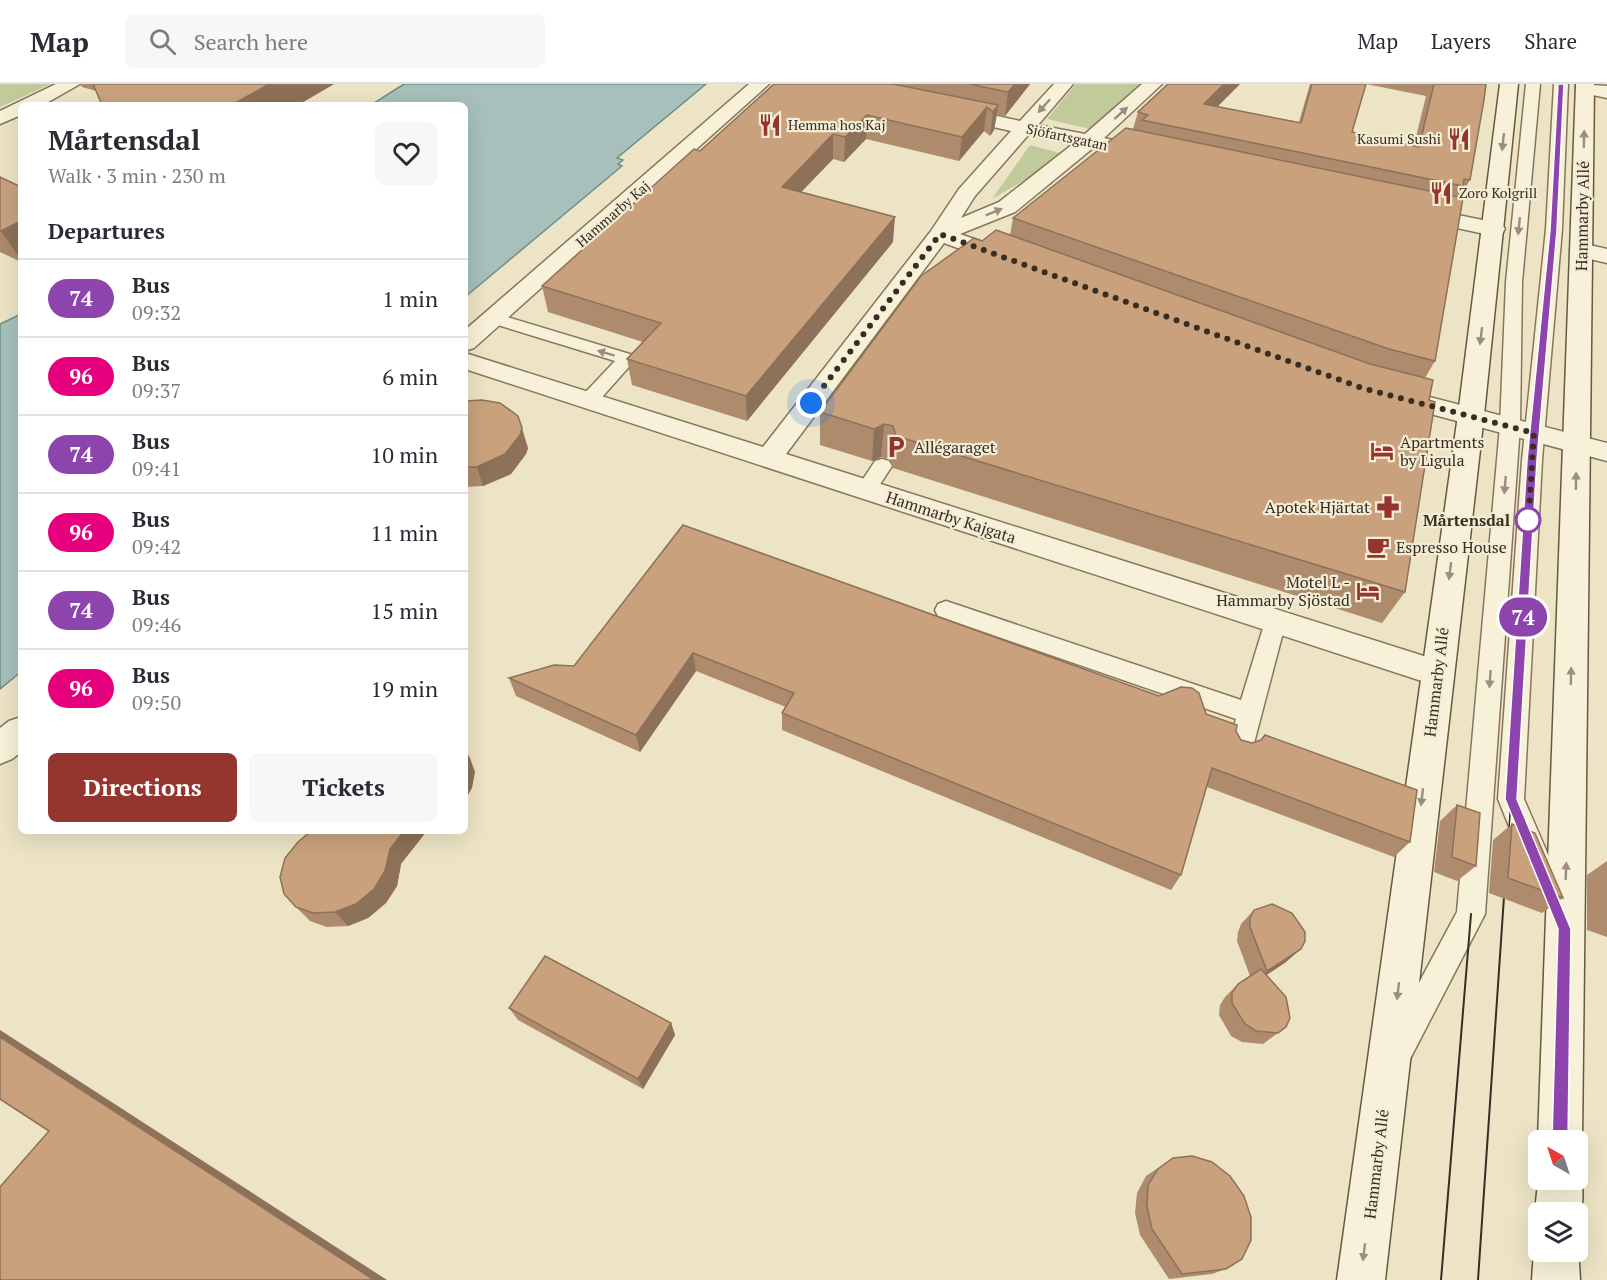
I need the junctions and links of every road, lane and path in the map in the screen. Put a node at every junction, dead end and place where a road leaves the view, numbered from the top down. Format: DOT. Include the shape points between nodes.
graph roads {
  1 [pos="71,84"];
  2 [pos="760,84"];
  3 [pos="1064,84"];
  4 [pos="1153,84"];
  5 [pos="1509,84"];
  6 [pos="1533,84"];
  7 [pos="1584,87"];
  8 [pos="35,102"];
  9 [pos="932,108"];
  10 [pos="18,110"];
  11 [pos="0,118"];
  12 [pos="1024,128"];
  13 [pos="1089,141"];
  14 [pos="1170,159"];
  15 [pos="1391,207"];
  16 [pos="1494,229"];
  17 [pos="940,234"];
  18 [pos="1594,253"];
  19 [pos="1029,267"];
  20 [pos="494,318"];
  21 [pos="468,340"];
  22 [pos="468,362"];
  23 [pos="1373,390"];
  24 [pos="588,401"];
  25 [pos="1471,415"];
  26 [pos="1522,430"];
  27 [pos="1577,444"];
  28 [pos="1607,452"];
  29 [pos="768,459"];
  30 [pos="882,466"];
  31 [pos="866,490"];
  32 [pos="946,610"];
  33 [pos="1275,621"];
  34 [pos="1437,673"];
  35 [pos="1250,713"];
  36 [pos="18,734"];
  37 [pos="1240,747"];
  38 [pos="0,749"];
  39 [pos="1564,929"];
  40 [pos="1388,1069"];
  41 [pos="1560,1130"];
  42 [pos="1557,1262"];
  43 [pos="1360,1280"];
  44 [pos="1556,1280"];
  1 -- 8 [label="street"];
  2 -- 20 [label="street, Hammarby Kaj"];
  3 -- 12 [label="street, one-way"];
  13 -- 4 [label="street, one-way"];
  5 -- 16 [label="street, Hammarby Allé, one-way"];
  6 -- 26 [label="lane, one-way" via="1514,282"];
  18 -- 7 [label="street, Hammarby Allé, one-way"];
  7 -- 26 [label="lane" via="1554,230"];
  9 -- 12 [label="street, Sjöfartsgatan"];
  10 -- 11 [label="street"];
  12 -- 13 [label="street, Sjöfartsgatan"];
  12 -- 17 [label="street" via="966,194"];
  13 -- 14 [label="street, Sjöfartsgatan"];
  17 -- 13 [label="street, one-way" via="1007,207"];
  15 -- 16 [label="street"];
  16 -- 25 [label="street, Hammarby Allé, one-way"];
  17 -- 19 [label="street"];
  17 -- 29 [label="street"];
  18 -- 27 [label="street, Hammarby Allé"];
  20 -- 21 [label="street, Hammarby Kaj"];
  24 -- 20 [label="lane, one-way" via="627,359"];
  22 -- 24 [label="street, Hammarby Kajgata"];
  23 -- 25 [label="street"];
  24 -- 29 [label="street, Hammarby Kajgata"];
  25 -- 26 [label="street"];
  25 -- 34 [label="street, Hammarby Allé, one-way"];
  26 -- 27 [label="street"];
  26 -- 39 [label="lane" via="1511,799"];
  26 -- 40 [label="lane, one-way" via="1471,914"];
  27 -- 28 [label="street"];
  39 -- 27 [label="street, Hammarby Allé, one-way"];
  29 -- 31 [label="street, Hammarby Kajgata"];
  30 -- 31 [label="lane"];
  31 -- 33 [label="street, Hammarby Kajgata"];
  32 -- 35 [label="lane"];
  33 -- 34 [label="street, Hammarby Kajgata"];
  33 -- 35 [label="lane"];
  34 -- 40 [label="street, Hammarby Allé, one-way"];
  35 -- 37 [label="lane"];
  36 -- 38 [label="street"];
  39 -- 41 [label="street, Hammarby Allé"];
  40 -- 43 [label="street, Hammarby Allé, one-way"];
  42 -- 44 [label="street"];
}
